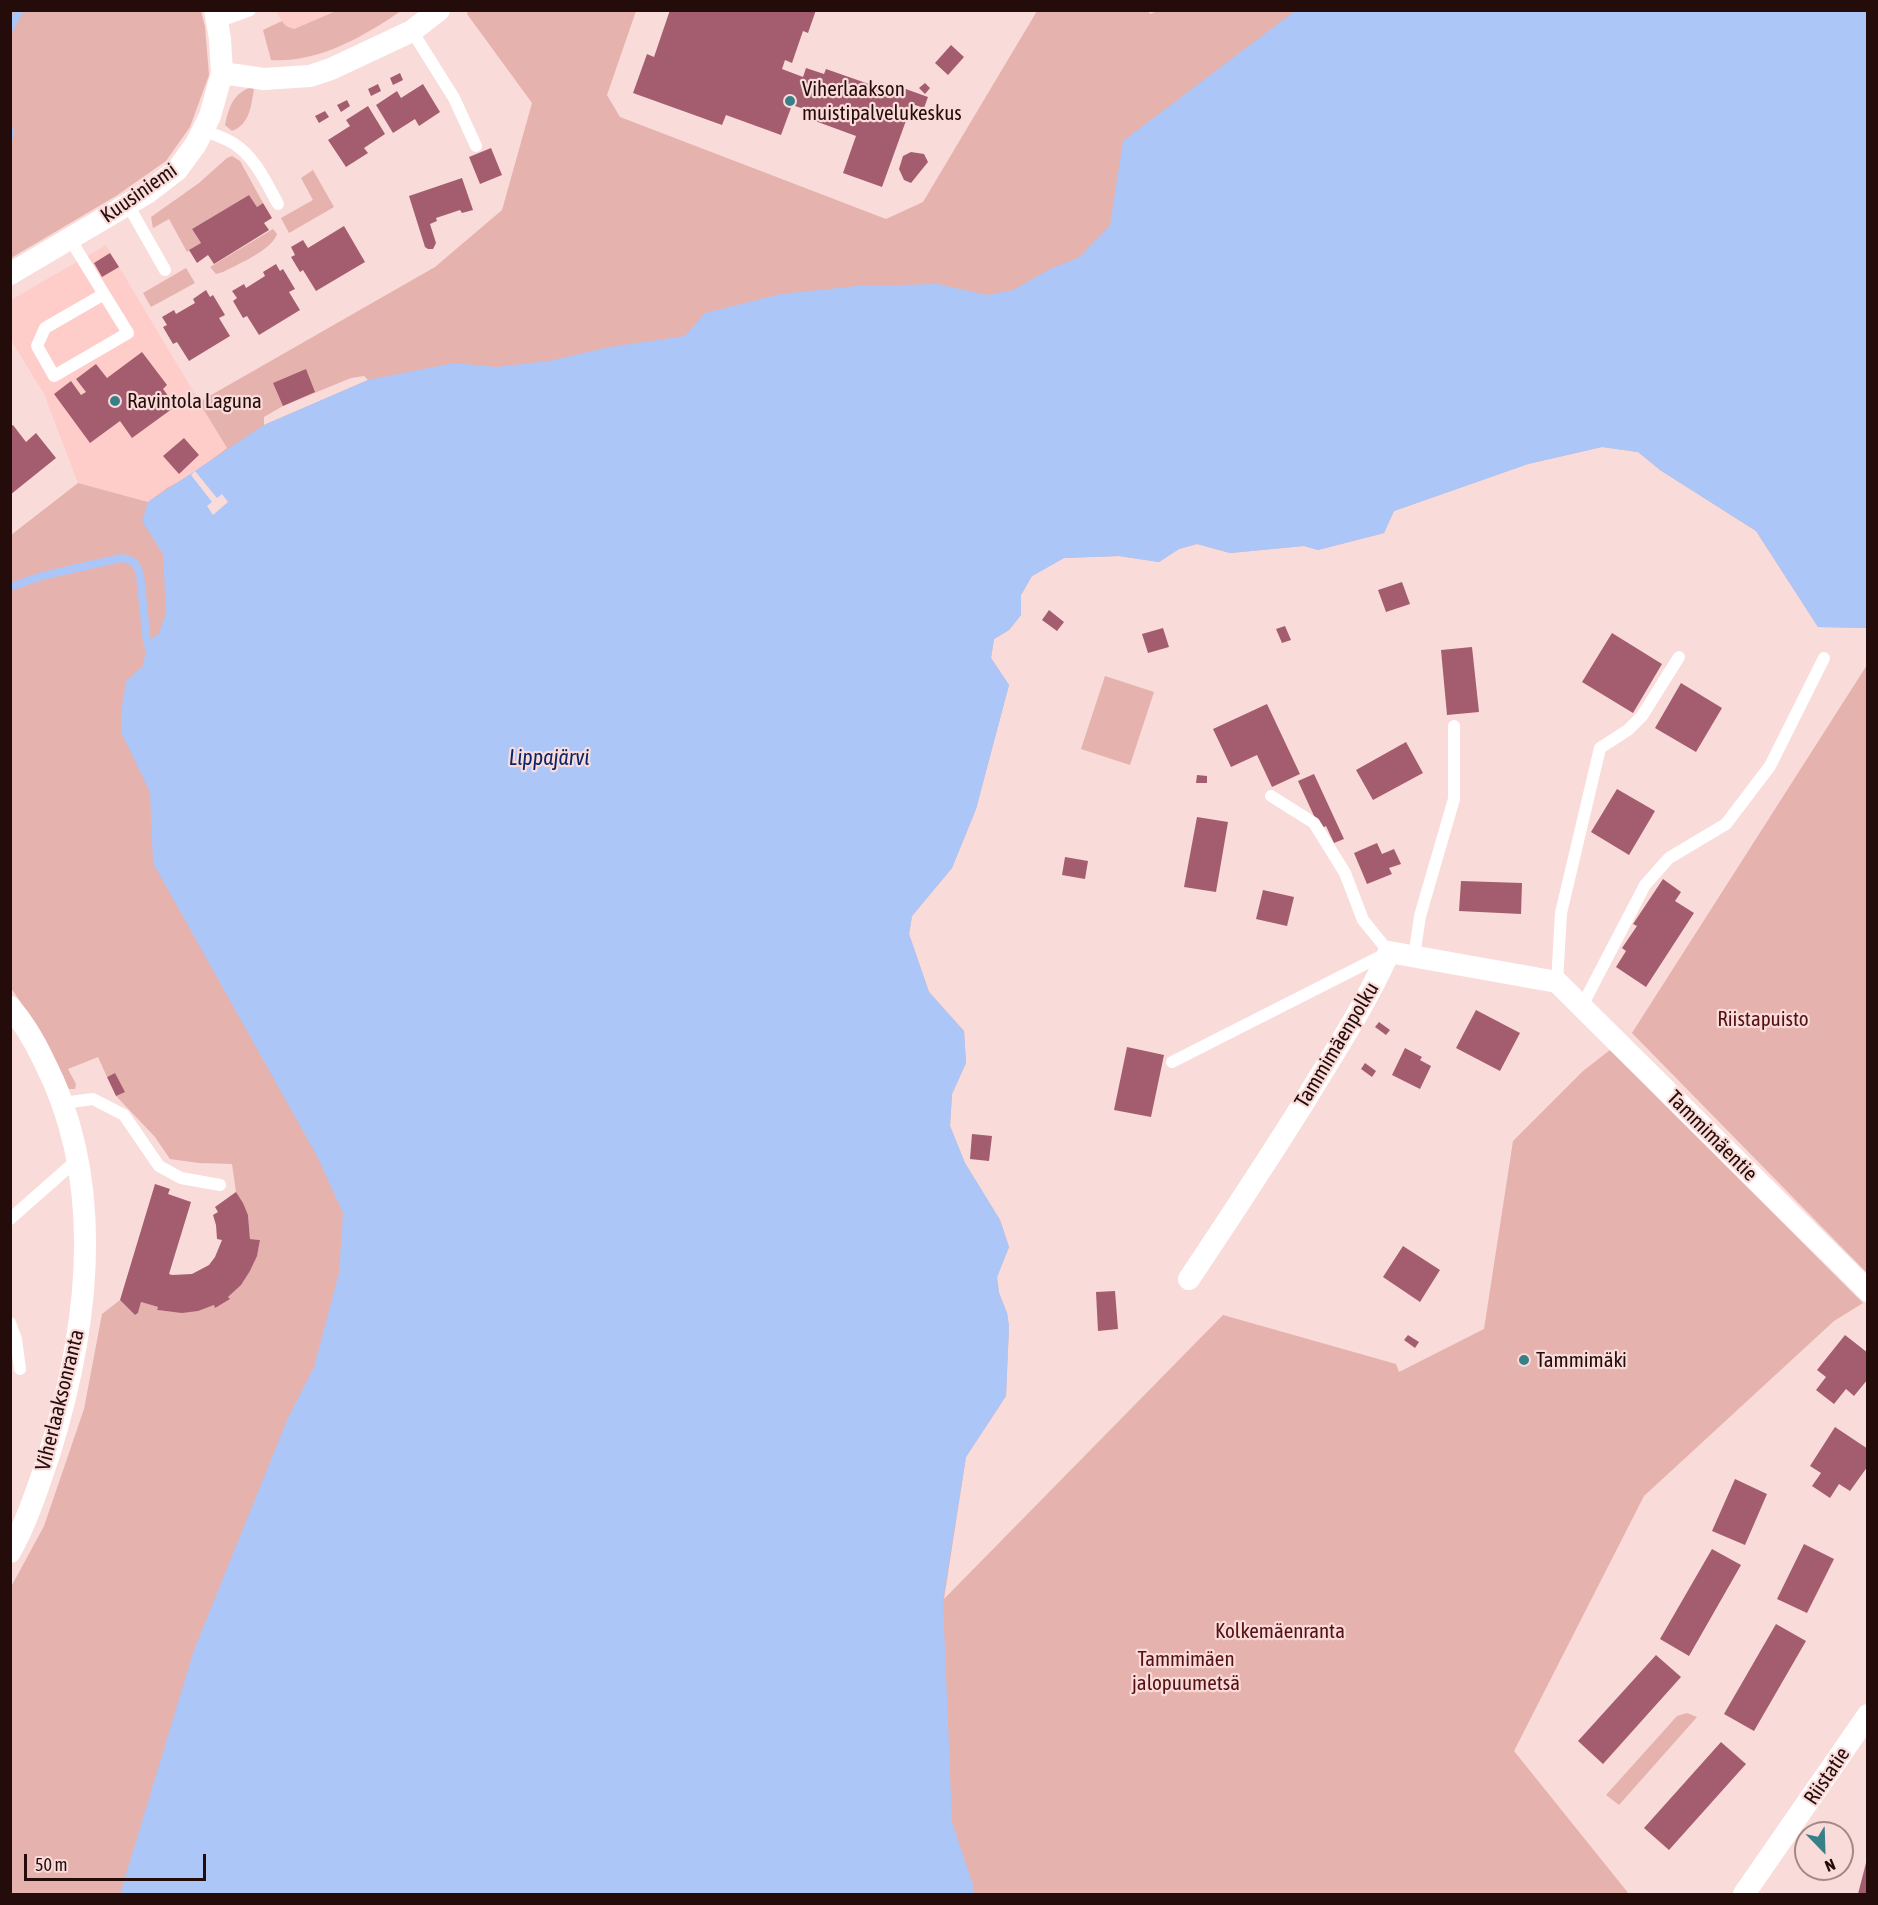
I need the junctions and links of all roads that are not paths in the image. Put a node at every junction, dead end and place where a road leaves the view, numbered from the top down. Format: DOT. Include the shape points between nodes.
graph roads {
  1 [pos="250,10"];
  2 [pos="439,10"];
  3 [pos="216,16"];
  4 [pos="412,31"];
  5 [pos="222,73"];
  6 [pos="203,130"];
  7 [pos="477,146"];
  8 [pos="279,204"];
  9 [pos="128,205"];
  10 [pos="70,239"];
  11 [pos="165,270"];
  12 [pos="10,274"];
  13 [pos="104,294"];
  14 [pos="1679,657"];
  15 [pos="1824,658"];
  16 [pos="1454,726"];
  17 [pos="1271,796"];
  18 [pos="1389,952"];
  19 [pos="1414,957"];
  20 [pos="1557,982"];
  21 [pos="1582,1006"];
  22 [pos="12,1012"];
  23 [pos="1172,1062"];
  24 [pos="63,1103"];
  25 [pos="77,1160"];
  26 [pos="220,1185"];
  27 [pos="10,1219"];
  28 [pos="1189,1279"];
  29 [pos="1868,1291"];
  30 [pos="10,1323"];
  31 [pos="20,1369"];
  32 [pos="10,1552"];
  33 [pos="1868,1715"];
  34 [pos="1744,1894"];
  1 -- 3 [label="lane"];
  2 -- 4 [label="street"];
  3 -- 5 [label="street, Kuusiniemi"];
  4 -- 5 [label="street" via="310,75 264,79"];
  4 -- 7 [label="lane" via="454,98"];
  5 -- 6 [label="street, Kuusiniemi"];
  6 -- 8 [label="lane" via="232,142 244,152"];
  6 -- 9 [label="street, Kuusiniemi" via="177,170"];
  9 -- 10 [label="street, Kuusiniemi"];
  9 -- 11 [label="lane"];
  10 -- 12 [label="street, Kuusiniemi"];
  10 -- 13 [label="lane"];
  13 -- 13 [label="lane" via="45,328 37,346 54,376 128,333"];
  14 -- 20 [label="lane" via="1642,716 1600,748 1561,913"];
  15 -- 21 [label="lane" via="1770,766 1726,824 1669,858 1645,885"];
  16 -- 19 [label="lane" via="1454,800 1420,916"];
  17 -- 18 [label="lane" via="1314,823 1345,873 1363,920"];
  18 -- 19 [label="street"];
  18 -- 23 [label="lane"];
  18 -- 28 [label="street, Tammimäenpolku" via="1344,1038"];
  19 -- 20 [label="street"];
  20 -- 21 [label="street, Tammimäentie"];
  21 -- 29 [label="street, Tammimäentie"];
  22 -- 24 [label="street, Viherlaaksonranta" via="39,1052"];
  24 -- 25 [label="street, Viherlaaksonranta"];
  24 -- 26 [label="lane" via="93,1099 124,1115 159,1166 181,1178"];
  25 -- 27 [label="lane"];
  25 -- 32 [label="street, Viherlaaksonranta" via="86,1233 76,1352 41,1477"];
  30 -- 31 [label="lane"];
  33 -- 34 [label="street, Riistatie"];
}
